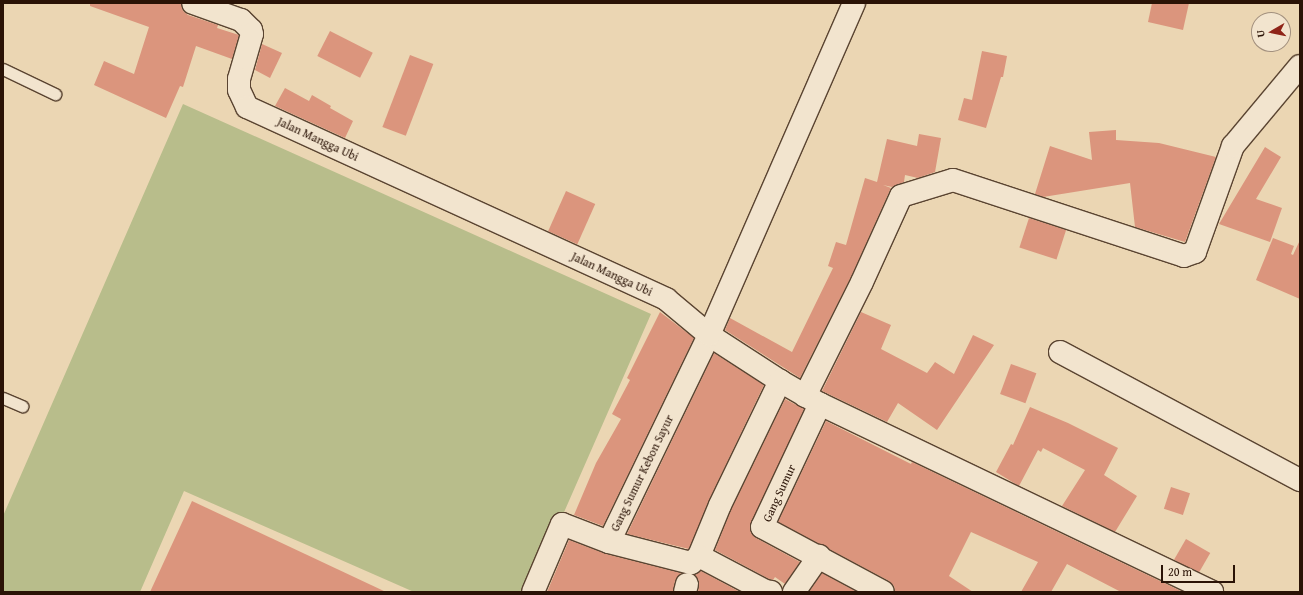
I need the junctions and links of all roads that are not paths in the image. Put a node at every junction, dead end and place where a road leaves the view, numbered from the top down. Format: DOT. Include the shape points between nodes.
graph roads {
  1 [pos="193,3"];
  2 [pos="854,3"];
  3 [pos="1300,66"];
  4 [pos="3,69"];
  5 [pos="55,94"];
  6 [pos="709,335"];
  7 [pos="1060,352"];
  8 [pos="780,381"];
  9 [pos="3,398"];
  10 [pos="812,400"];
  11 [pos="22,406"];
  12 [pos="1300,480"];
  13 [pos="609,542"];
  14 [pos="699,556"];
  15 [pos="818,556"];
  16 [pos="534,592"];
  17 [pos="771,592"];
  18 [pos="794,592"];
  19 [pos="883,592"];
  20 [pos="1212,592"];
  1 -- 6 [label="street, Jalan Mangga Ubi" via="242,20 248,26 252,34 239,79 239,90 247,106 666,299"];
  2 -- 6 [label="street"];
  3 -- 10 [label="street" via="1232,146 1196,252 1184,256 953,180 901,196"];
  4 -- 5 [label="lane"];
  6 -- 8 [label="street, Jalan Mangga Ubi"];
  6 -- 13 [label="street, Gang Sumur Kebon Sayur"];
  7 -- 12 [label="street"];
  8 -- 10 [label="street, Jalan Mangga Ubi"];
  8 -- 14 [label="street" via="720,505"];
  9 -- 11 [label="lane"];
  10 -- 15 [label="street, Gang Sumur" via="762,527"];
  10 -- 20 [label="street, Jalan Mangga Ubi"];
  13 -- 14 [label="street" via="691,563"];
  13 -- 16 [label="street, Gang Sumur Kebon Sayur" via="562,524"];
  14 -- 17 [label="street"];
  15 -- 18 [label="street"];
  15 -- 19 [label="street"];
}
